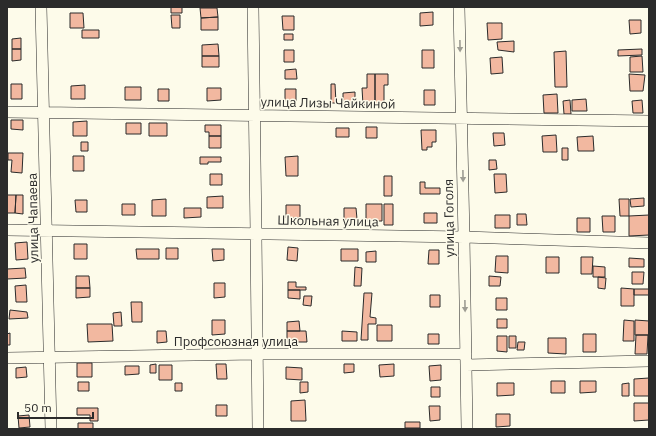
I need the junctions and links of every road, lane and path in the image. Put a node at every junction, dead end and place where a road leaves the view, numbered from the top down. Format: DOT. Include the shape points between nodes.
graph roads {
  1 [pos="41,7"];
  2 [pos="253,7"];
  3 [pos="459,7"];
  4 [pos="7,112"];
  5 [pos="44,113"];
  6 [pos="255,116"];
  7 [pos="461,119"];
  8 [pos="649,121"];
  9 [pos="7,230"];
  10 [pos="47,230"];
  11 [pos="256,234"];
  12 [pos="464,237"];
  13 [pos="649,243"];
  14 [pos="257,354"];
  15 [pos="50,356"];
  16 [pos="7,358"];
  17 [pos="466,360"];
  18 [pos="649,361"];
  19 [pos="51,429"];
  20 [pos="258,429"];
  21 [pos="467,429"];
  1 -- 5 [label="street, улица Чапаева"];
  2 -- 6 [label="street"];
  3 -- 7 [label="street, улица Гоголя, one-way"];
  4 -- 5 [label="street, улица Лизы Чайкиной"];
  5 -- 6 [label="street, улица Лизы Чайкиной"];
  5 -- 10 [label="street, улица Чапаева"];
  6 -- 7 [label="street, улица Лизы Чайкиной"];
  6 -- 11 [label="street"];
  7 -- 8 [label="street, улица Лизы Чайкиной"];
  7 -- 12 [label="street, улица Гоголя, one-way"];
  9 -- 10 [label="street, Школьная улица"];
  10 -- 11 [label="street, Школьная улица"];
  10 -- 15 [label="street, улица Чапаева"];
  11 -- 12 [label="street, Школьная улица"];
  11 -- 14 [label="street"];
  12 -- 13 [label="street, Школьная улица"];
  12 -- 17 [label="street, улица Гоголя, one-way"];
  14 -- 15 [label="street, Профсоюзная улица"];
  14 -- 17 [label="street, Профсоюзная улица"];
  14 -- 20 [label="street"];
  15 -- 16 [label="street, Профсоюзная улица"];
  15 -- 19 [label="street, улица Чапаева"];
  17 -- 18 [label="street, Профсоюзная улица"];
  17 -- 21 [label="street, улица Гоголя"];
}
